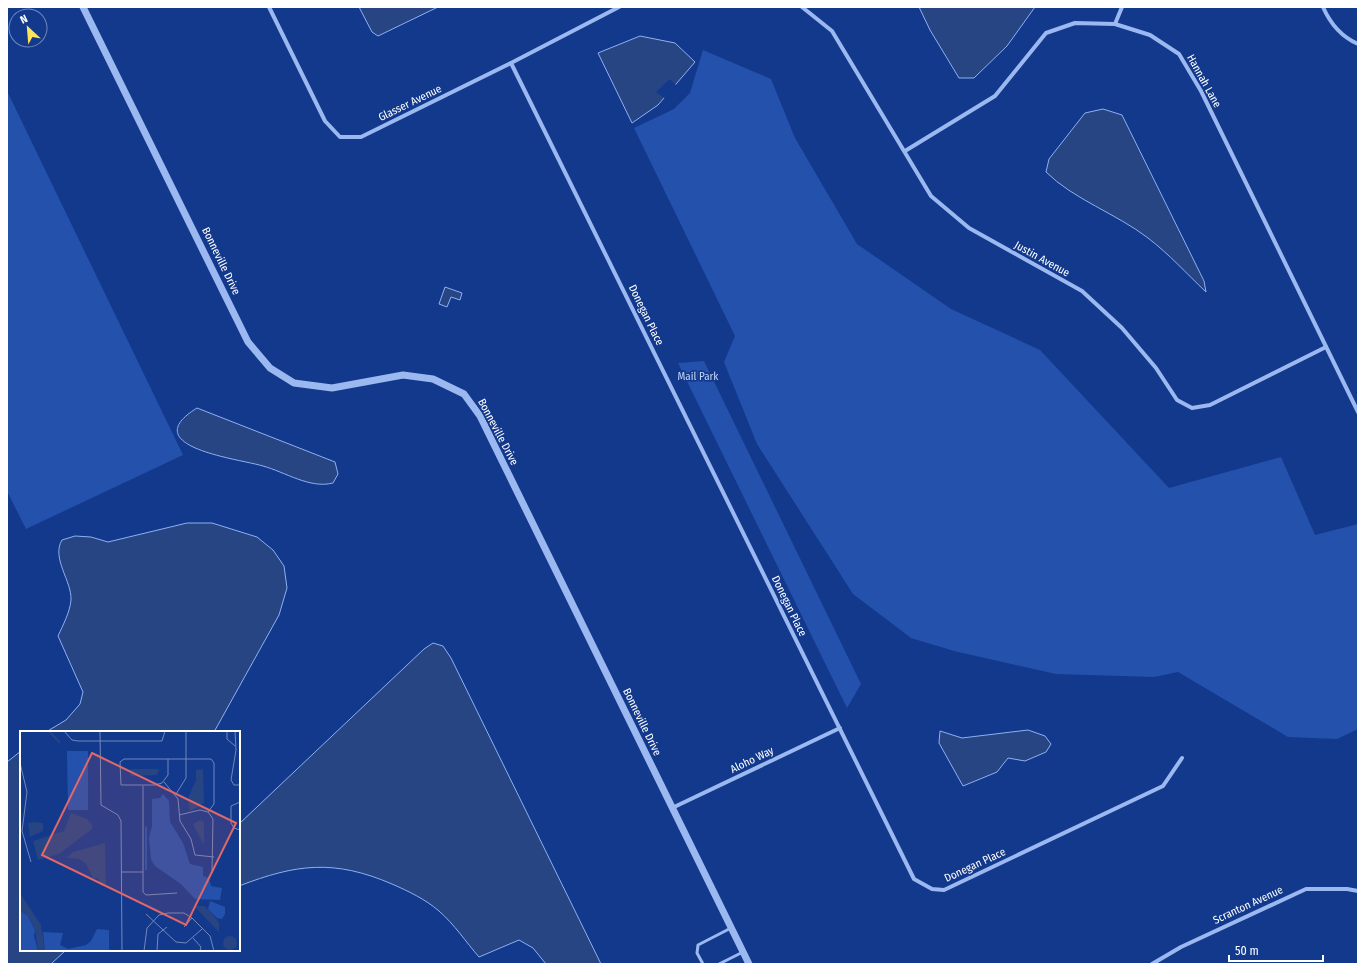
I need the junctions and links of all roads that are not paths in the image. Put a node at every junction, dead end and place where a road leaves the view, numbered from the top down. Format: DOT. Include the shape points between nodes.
graph roads {
  1 [pos="84,7"];
  2 [pos="269,7"];
  3 [pos="618,7"];
  4 [pos="802,7"];
  5 [pos="1122,7"];
  6 [pos="1323,7"];
  7 [pos="1115,24"];
  8 [pos="1358,44"];
  9 [pos="511,63"];
  10 [pos="905,151"];
  11 [pos="1326,346"];
  12 [pos="1358,412"];
  13 [pos="840,728"];
  14 [pos="1182,758"];
  15 [pos="672,808"];
  16 [pos="1358,891"];
  17 [pos="731,928"];
  18 [pos="743,952"];
  19 [pos="703,964"];
  20 [pos="719,964"];
  21 [pos="749,964"];
  22 [pos="1152,964"];
  1 -- 15 [label="street, Bonneville Drive" via="248,342 270,368 294,383 332,388 403,376 433,378 464,394 480,416"];
  2 -- 9 [label="street, Glasser Avenue" via="325,121 340,137 361,137"];
  3 -- 9 [label="street, Glasser Avenue"];
  4 -- 10 [label="street, Justin Avenue" via="832,31"];
  5 -- 7 [label="street"];
  6 -- 8 [label="street" via="1328,18 1347,39"];
  7 -- 10 [label="street, Hannah Lane" via="1075,23 1046,33 995,96"];
  7 -- 11 [label="street, Hannah Lane" via="1150,35 1178,54 1201,91"];
  9 -- 13 [label="street, Donegan Place"];
  10 -- 11 [label="street, Justin Avenue" via="931,196 969,228 1082,291 1122,328 1156,368 1177,400 1192,408 1210,405"];
  11 -- 12 [label="street, Hannah Lane"];
  13 -- 14 [label="street, Donegan Place" via="914,879 932,889 944,890 1163,786"];
  13 -- 15 [label="street, Aloho Way"];
  15 -- 17 [label="street, Bonneville Drive"];
  16 -- 22 [label="street, Scranton Avenue" via="1306,889 1181,947"];
  17 -- 18 [label="street, Bonneville Drive"];
  17 -- 19 [label="lane" via="698,945 697,953"];
  18 -- 20 [label="lane"];
  18 -- 21 [label="street, Bonneville Drive"];
}
